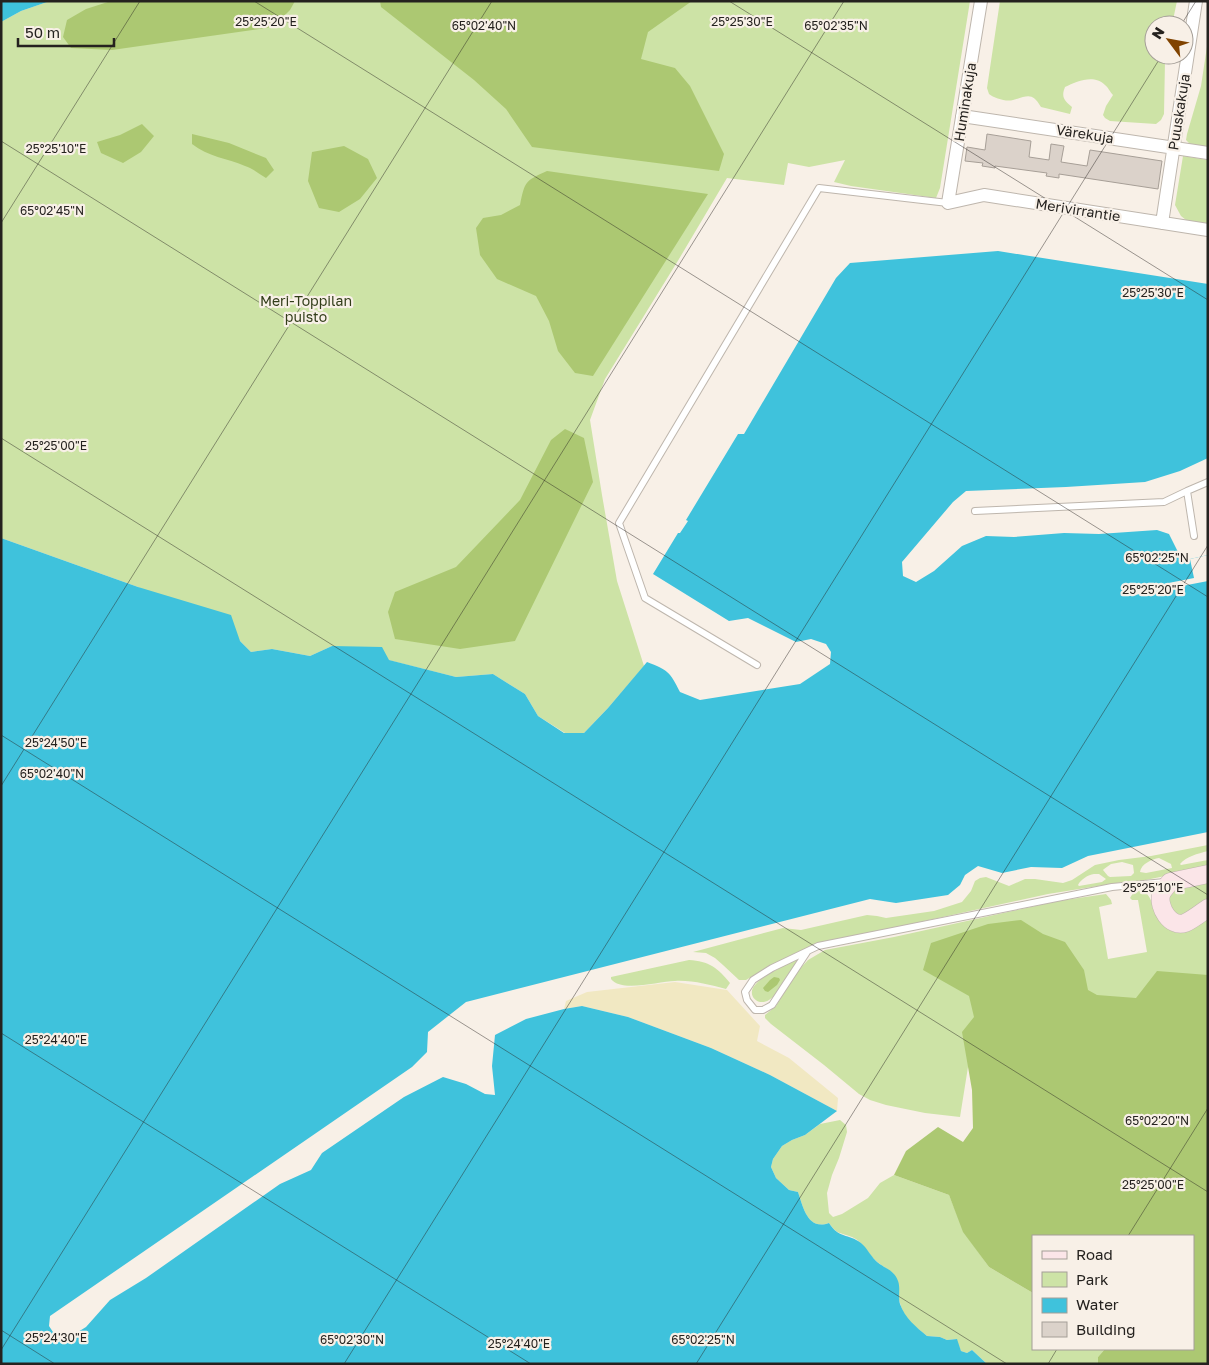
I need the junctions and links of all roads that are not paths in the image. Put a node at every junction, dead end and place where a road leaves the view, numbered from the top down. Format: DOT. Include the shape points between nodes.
graph roads {
  1 [pos="981,1"];
  2 [pos="1196,1"];
  3 [pos="962,116"];
  4 [pos="1173,148"];
  5 [pos="1208,153"];
  6 [pos="948,203"];
  7 [pos="1162,223"];
  8 [pos="1208,230"];
  9 [pos="1208,482"];
  10 [pos="1187,491"];
  11 [pos="975,511"];
  12 [pos="1194,536"];
  13 [pos="757,666"];
  14 [pos="1208,874"];
  15 [pos="1170,882"];
  16 [pos="1208,908"];
  17 [pos="807,952"];
  1 -- 3 [label="street, Huminakuja"];
  2 -- 4 [label="street, Puuskakuja"];
  3 -- 4 [label="street, Värekuja"];
  3 -- 6 [label="street, Huminakuja"];
  4 -- 5 [label="street, Värekuja"];
  4 -- 7 [label="street, Puuskakuja"];
  6 -- 7 [label="street, Merivirrantie" via="984,195"];
  6 -- 13 [label="lane" via="819,188 619,523 645,598"];
  7 -- 8 [label="street, Merivirrantie"];
  9 -- 10 [label="lane"];
  10 -- 11 [label="lane" via="1164,502"];
  10 -- 12 [label="lane"];
  14 -- 15 [label="street"];
  15 -- 16 [label="street" via="1161,894 1161,905 1174,923 1184,924"];
  15 -- 17 [label="lane" via="1112,887 818,946"];
  17 -- 17 [label="lane" via="754,980 745,992 755,1010 772,1005"];
}
